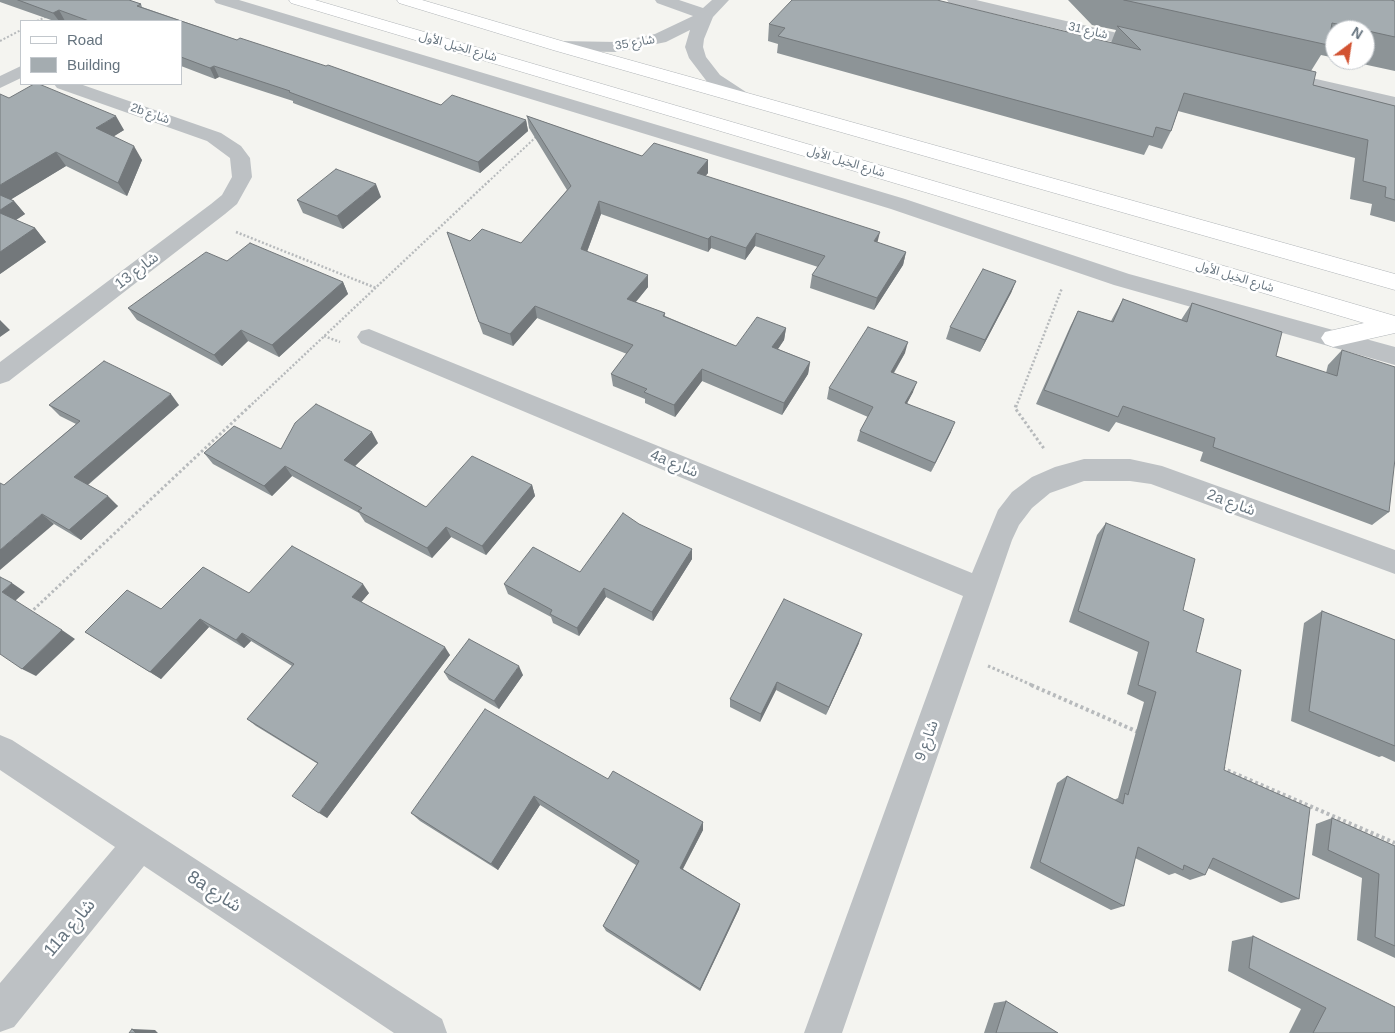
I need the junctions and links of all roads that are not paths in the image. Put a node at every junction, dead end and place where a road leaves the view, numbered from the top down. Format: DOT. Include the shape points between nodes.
graph roads {
  1 [pos="222,0"];
  2 [pos="297,0"];
  3 [pos="405,0"];
  4 [pos="663,0"];
  5 [pos="721,0"];
  6 [pos="955,0"];
  7 [pos="986,3"];
  8 [pos="706,15"];
  9 [pos="559,46"];
  10 [pos="1166,49"];
  11 [pos="0,61"];
  12 [pos="20,70"];
  13 [pos="20,71"];
  14 [pos="1261,72"];
  15 [pos="0,83"];
  16 [pos="66,85"];
  17 [pos="742,98"];
  18 [pos="1395,103"];
  19 [pos="234,150"];
  20 [pos="1395,282"];
  21 [pos="1395,324"];
  22 [pos="369,337"];
  23 [pos="1333,338"];
  24 [pos="1395,356"];
  25 [pos="0,375"];
  26 [pos="1064,475"];
  27 [pos="1395,562"];
  28 [pos="980,590"];
  29 [pos="0,751"];
  30 [pos="140,844"];
  31 [pos="0,1013"];
  32 [pos="428,1033"];
  33 [pos="823,1033"];
  1 -- 23 [label="street" via="914,209 1072,264"];
  2 -- 21 [label="main road, شارع الخيل الأول"];
  3 -- 9 [label="main road, شارع الخيل الأول"];
  4 -- 8 [label="street"];
  5 -- 8 [label="street, شارع 35"];
  6 -- 7 [label="street, شارع 31"];
  7 -- 10 [label="street, شارع 31"];
  8 -- 9 [label="street, شارع 35" via="678,32 640,43 594,48"];
  8 -- 17 [label="street, شارع 35" via="695,39 698,58 714,79"];
  9 -- 17 [label="main road, شارع الخيل الأول"];
  11 -- 12 [label="street"];
  13 -- 15 [label="street"];
  14 -- 18 [label="street"];
  16 -- 19 [label="street, 2b شارع" via="202,133"];
  17 -- 20 [label="main road, شارع الخيل الأول"];
  19 -- 25 [label="street, شارع 13" via="243,167 238,188 230,199"];
  21 -- 23 [label="main road"];
  22 -- 28 [label="street, 4a شارع"];
  23 -- 24 [label="street"];
  26 -- 27 [label="street, 2a شارع" via="1106,468 1153,474"];
  26 -- 28 [label="street, شارع 9" via="1029,495 1008,518"];
  28 -- 33 [label="street, شارع 9"];
  29 -- 30 [label="street, 8a شارع"];
  30 -- 31 [label="street, 11a شارع"];
  30 -- 32 [label="street, 8a شارع"];
}
